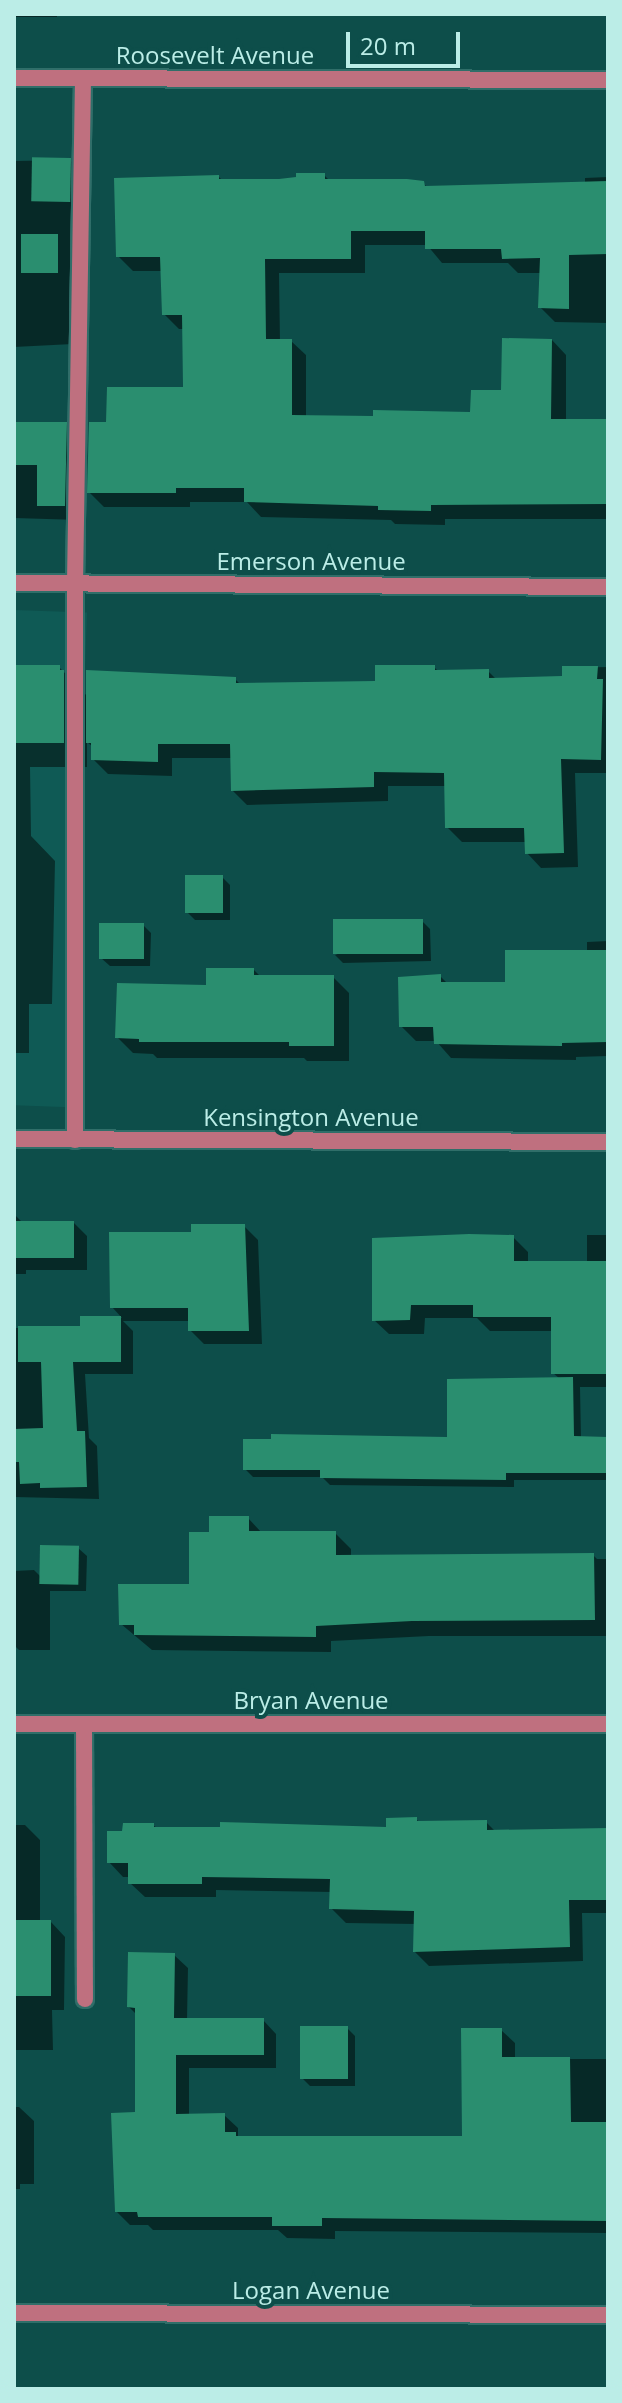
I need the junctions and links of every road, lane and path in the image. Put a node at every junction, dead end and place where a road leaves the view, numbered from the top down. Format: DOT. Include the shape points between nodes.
graph roads {
  1 [pos="14,78"];
  2 [pos="83,78"];
  3 [pos="608,80"];
  4 [pos="14,583"];
  5 [pos="75,583"];
  6 [pos="608,587"];
  7 [pos="14,1139"];
  8 [pos="75,1140"];
  9 [pos="608,1142"];
  10 [pos="14,1724"];
  11 [pos="84,1724"];
  12 [pos="608,1724"];
  13 [pos="85,1999"];
  14 [pos="14,2313"];
  15 [pos="608,2315"];
  1 -- 2 [label="street, Roosevelt Avenue"];
  2 -- 3 [label="street, Roosevelt Avenue"];
  2 -- 5 [label="street"];
  4 -- 5 [label="street, Emerson Avenue"];
  5 -- 6 [label="street, Emerson Avenue"];
  5 -- 8 [label="street"];
  7 -- 8 [label="street, Kensington Avenue"];
  8 -- 9 [label="street, Kensington Avenue"];
  10 -- 11 [label="street, Bryan Avenue"];
  11 -- 12 [label="street, Bryan Avenue"];
  11 -- 13 [label="street"];
  14 -- 15 [label="street, Logan Avenue"];
}
